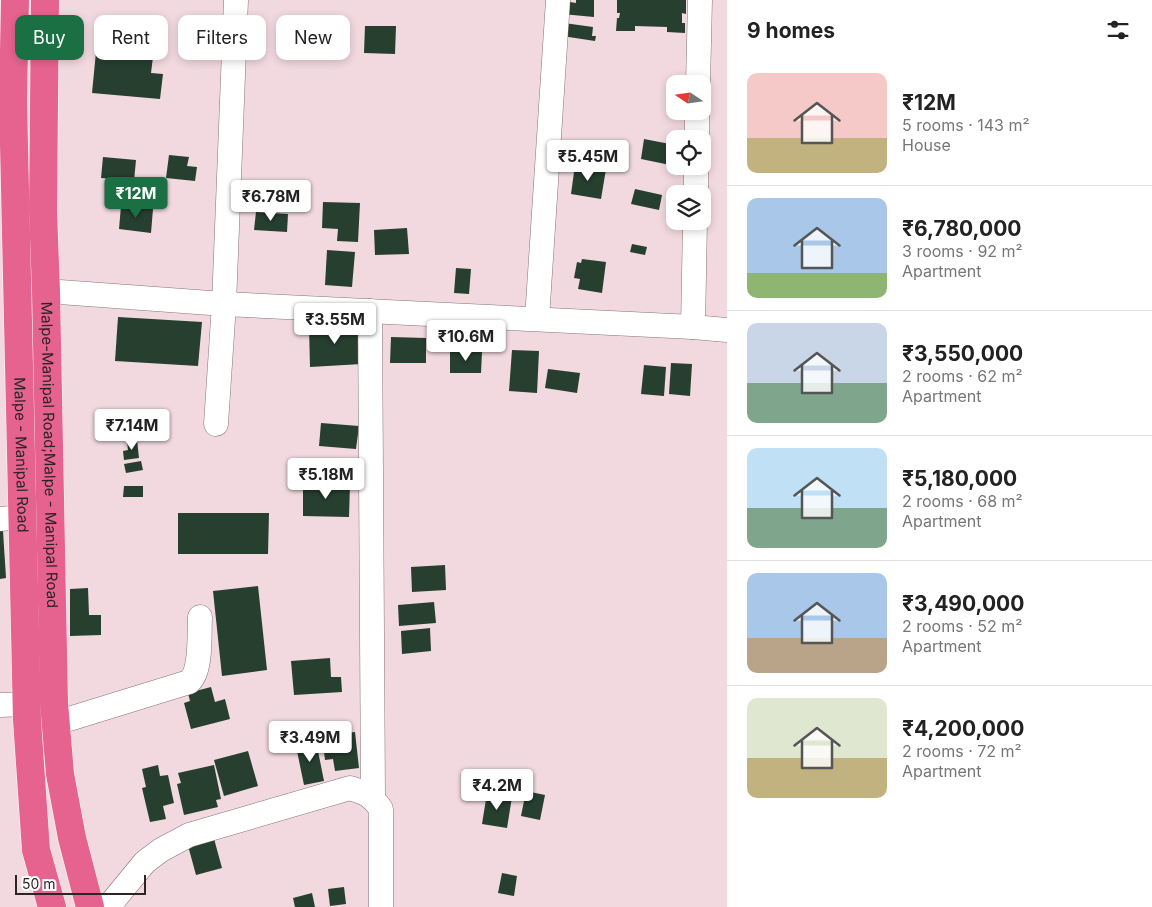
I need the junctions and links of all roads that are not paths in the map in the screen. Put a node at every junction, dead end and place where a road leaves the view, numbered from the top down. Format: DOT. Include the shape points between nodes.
graph roads {
  1 [pos="15,0"];
  2 [pos="45,0"];
  3 [pos="236,0"];
  4 [pos="558,0"];
  5 [pos="700,0"];
  6 [pos="698,75"];
  7 [pos="15,140"];
  8 [pos="43,140"];
  9 [pos="8,204"];
  10 [pos="695,230"];
  11 [pos="46,291"];
  12 [pos="224,304"];
  13 [pos="370,311"];
  14 [pos="537,319"];
  15 [pos="693,327"];
  16 [pos="9,328"];
  17 [pos="727,330"];
  18 [pos="216,424"];
  19 [pos="11,518"];
  20 [pos="200,617"];
  21 [pos="13,705"];
  22 [pos="56,723"];
  23 [pos="373,798"];
  24 [pos="52,907"];
  25 [pos="90,907"];
  26 [pos="108,907"];
  27 [pos="381,907"];
  1 -- 7 [label="highway, Malpe - Manipal Road"];
  2 -- 8 [label="highway, Malpe-Manipal Road;Malpe - Manipal Road"];
  3 -- 12 [label="street"];
  4 -- 14 [label="street"];
  5 -- 6 [label="street"];
  7 -- 8 [label="highway"];
  7 -- 9 [label="highway, Malpe - Manipal Road"];
  8 -- 11 [label="highway, Malpe-Manipal Road;Malpe - Manipal Road"];
  9 -- 16 [label="highway, Malpe - Manipal Road"];
  10 -- 15 [label="street"];
  11 -- 12 [label="street"];
  11 -- 22 [label="highway, Malpe-Manipal Road;Malpe - Manipal Road"];
  12 -- 13 [label="street"];
  12 -- 18 [label="street"];
  13 -- 14 [label="street"];
  13 -- 23 [label="street"];
  14 -- 15 [label="street"];
  15 -- 17 [label="street"];
  16 -- 19 [label="highway, Malpe - Manipal Road"];
  19 -- 21 [label="highway, Malpe - Manipal Road"];
  20 -- 22 [label="street" via="197,666 189,682"];
  21 -- 24 [label="highway, Malpe - Manipal Road" via="36,850"];
  22 -- 25 [label="highway, Malpe-Manipal Road;Malpe - Manipal Road" via="60,774"];
  23 -- 26 [label="street" via="350,788 189,835 145,862"];
  23 -- 27 [label="street" via="380,810"];
}
